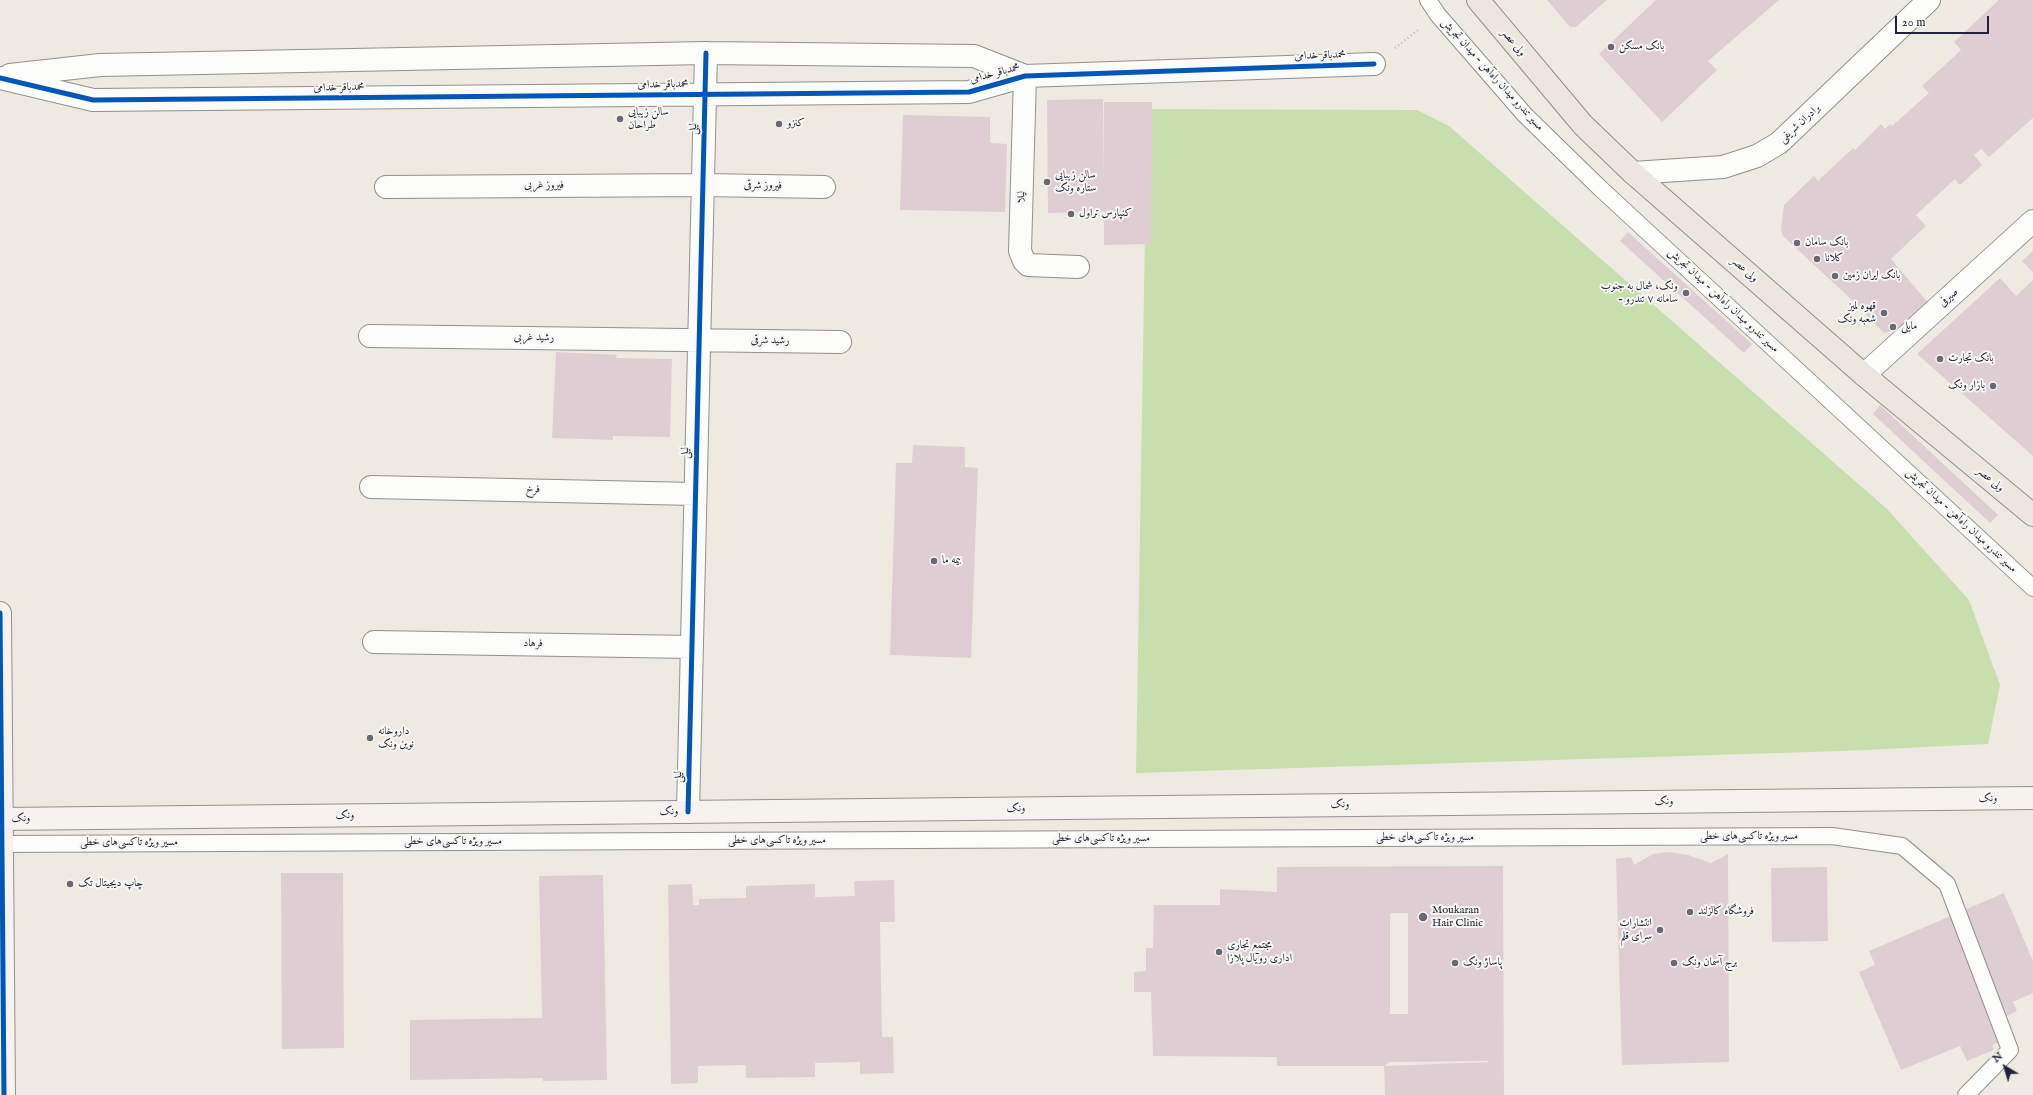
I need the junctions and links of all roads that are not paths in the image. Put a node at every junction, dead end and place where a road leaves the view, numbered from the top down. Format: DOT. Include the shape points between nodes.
graph roads {
  1 [pos="1428,0"];
  2 [pos="1478,0"];
  3 [pos="1929,0"];
  4 [pos="706,53"];
  5 [pos="1374,64"];
  6 [pos="1025,76"];
  7 [pos="0,77"];
  8 [pos="704,95"];
  9 [pos="1633,173"];
  10 [pos="703,185"];
  11 [pos="386,187"];
  12 [pos="824,187"];
  13 [pos="2033,221"];
  14 [pos="1078,267"];
  15 [pos="370,336"];
  16 [pos="699,340"];
  17 [pos="840,342"];
  18 [pos="1864,375"];
  19 [pos="371,487"];
  20 [pos="695,494"];
  21 [pos="2033,515"];
  22 [pos="2033,588"];
  23 [pos="0,613"];
  24 [pos="374,642"];
  25 [pos="692,647"];
  26 [pos="2033,798"];
  27 [pos="688,812"];
  28 [pos="1,819"];
  29 [pos="1,844"];
  30 [pos="4,1095"];
  31 [pos="1966,1095"];
  1 -- 22 [label="lane, مسیر تندرو میدان راه‌آهن - میدان تجریش" via="1438,15 1525,115 1601,189"];
  2 -- 9 [label="main road, ولی عصر" via="1578,120"];
  3 -- 9 [label="street, برادران شریفی" via="1779,143 1757,156 1723,166"];
  4 -- 6 [label="street, محمدباقر خدامی" via="974,56"];
  4 -- 7 [label="street, محمدباقر خدامی" via="100,65"];
  4 -- 8 [label="street, لیلی"];
  5 -- 6 [label="street, محمدباقر خدامی"];
  6 -- 8 [label="street, محمدباقر خدامی" via="969,92"];
  6 -- 14 [label="street, لیلا" via="1020,252 1028,265"];
  7 -- 8 [label="street, محمدباقر خدامی" via="93,100"];
  8 -- 10 [label="street, لیلی"];
  9 -- 18 [label="main road, ولی عصر"];
  10 -- 11 [label="street, فیروز غربی"];
  10 -- 12 [label="street, فیروز شرقی"];
  10 -- 16 [label="street, لیلی"];
  13 -- 18 [label="street, صیرفی"];
  15 -- 16 [label="street, رشید غربی"];
  16 -- 17 [label="street, رشید شرقی"];
  16 -- 20 [label="street, لیلی"];
  18 -- 21 [label="main road, ولی عصر"];
  19 -- 20 [label="street, فرخ"];
  20 -- 25 [label="street, لیلی"];
  23 -- 28 [label="main road"];
  24 -- 25 [label="street, فرهاد"];
  25 -- 27 [label="street, لیلی"];
  26 -- 27 [label="main road, ونک"];
  27 -- 28 [label="main road, ونک"];
  28 -- 29 [label="main road"];
  29 -- 30 [label="main road"];
  29 -- 31 [label="lane, مسیر ویژه تاکسی‌های خطی" via="1832,836 1902,846 1947,884 2010,1050"];
}
